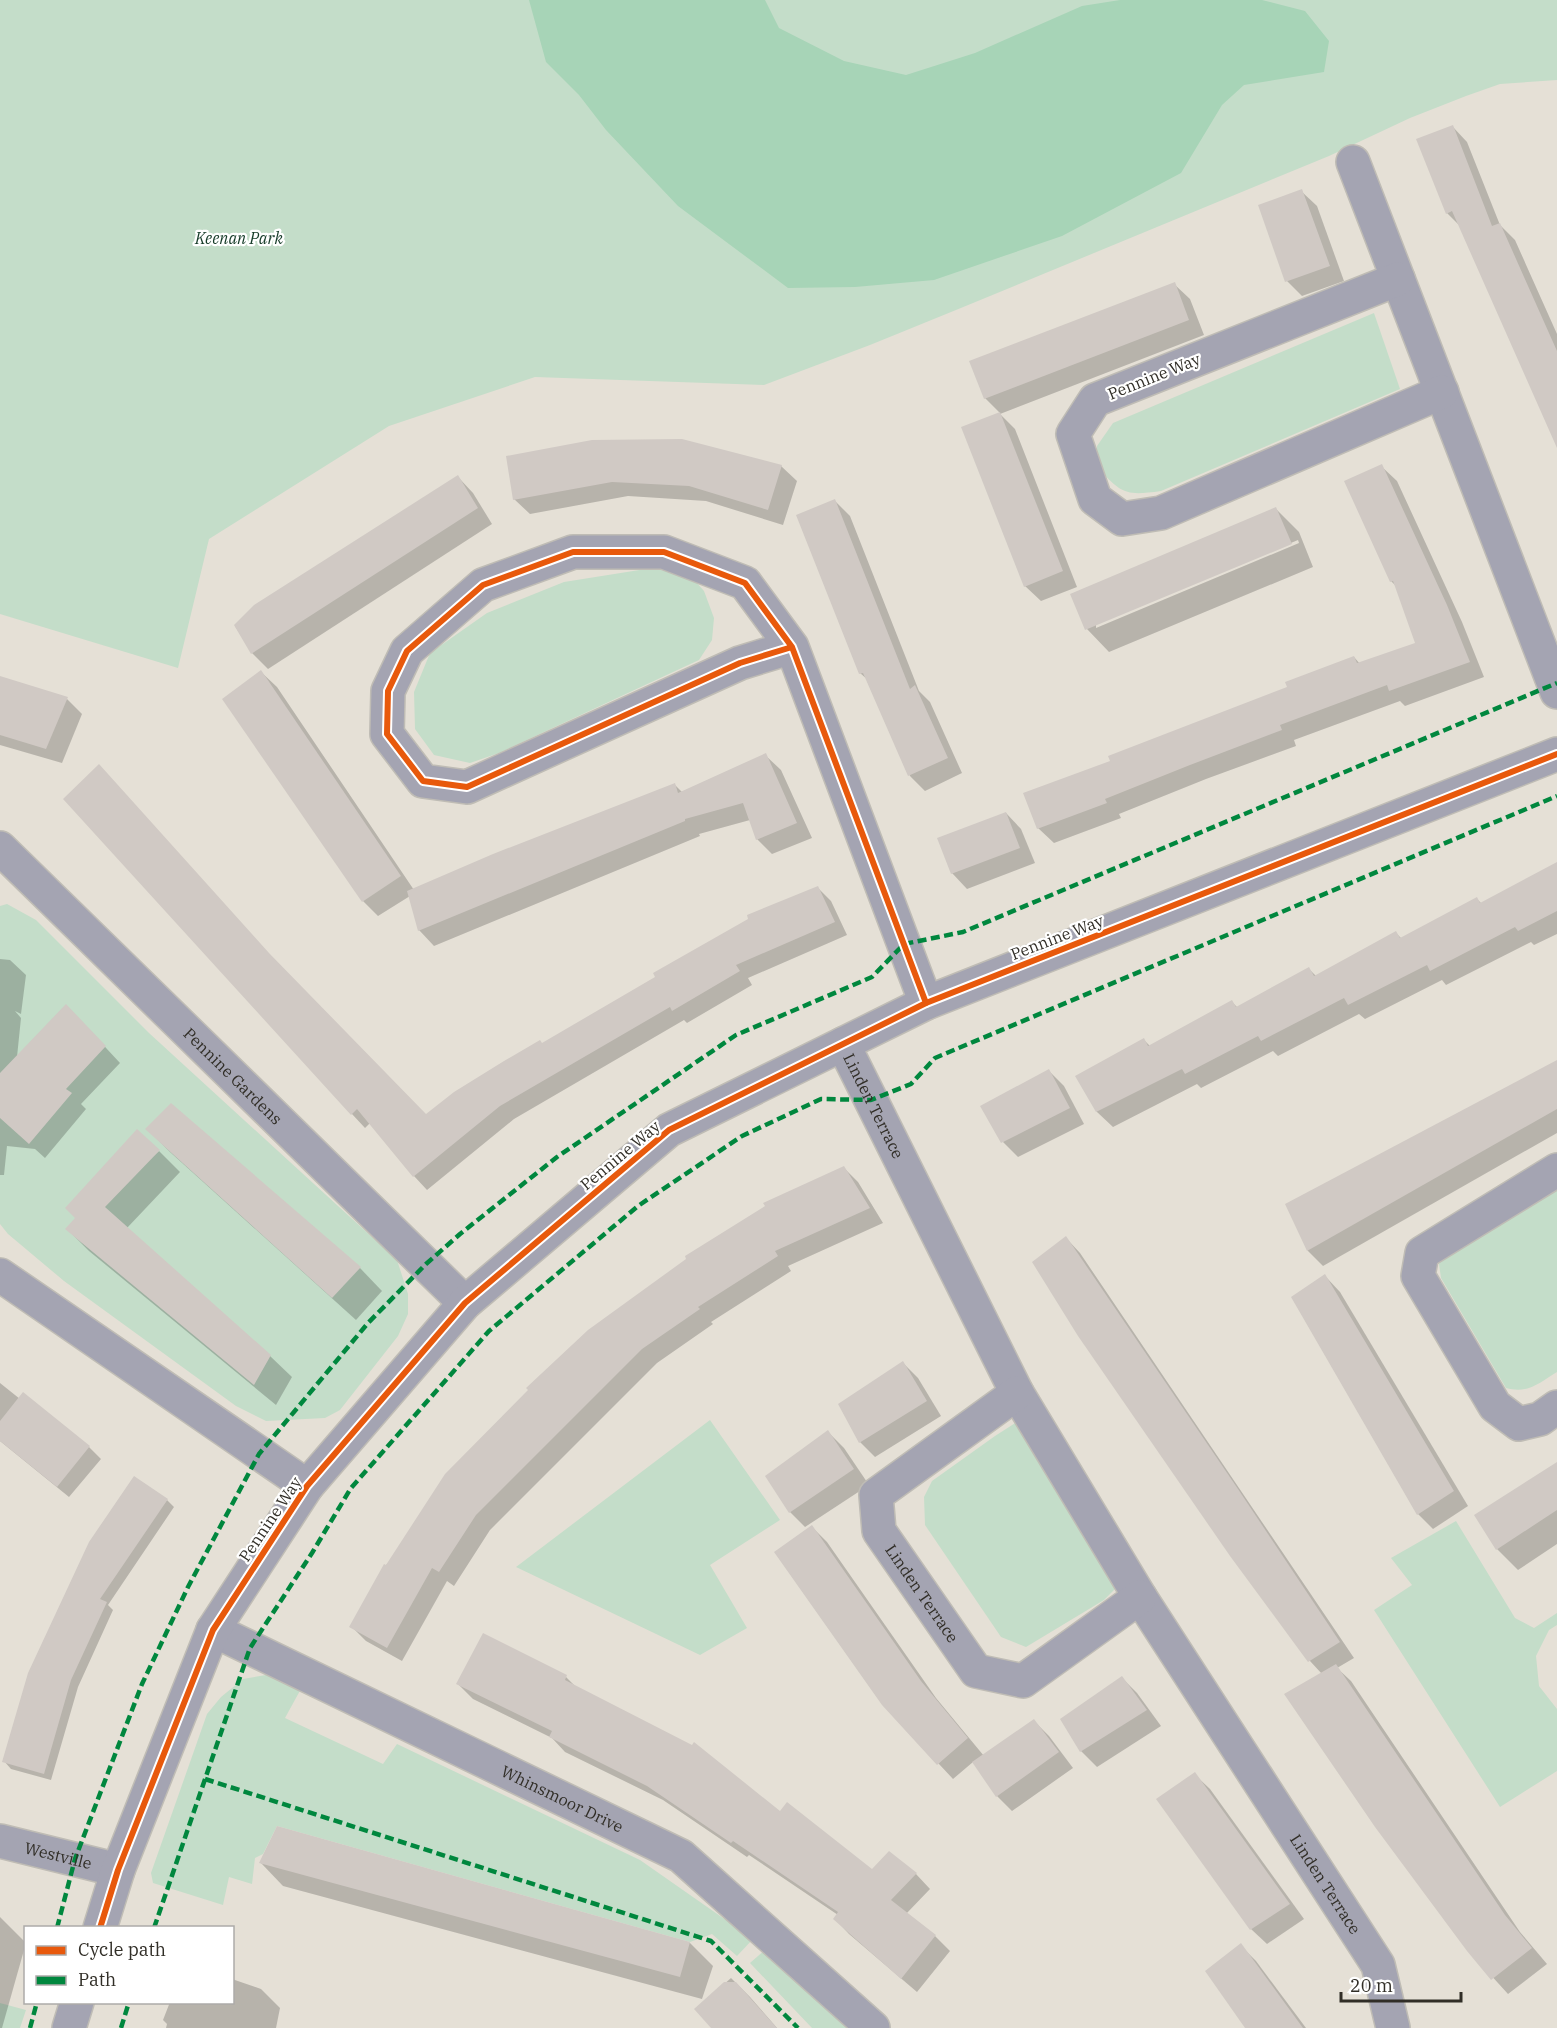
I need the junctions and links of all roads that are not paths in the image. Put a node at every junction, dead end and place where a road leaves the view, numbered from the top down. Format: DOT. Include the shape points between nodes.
graph roads {
  1 [pos="1353,162"];
  2 [pos="1398,279"];
  3 [pos="1442,392"];
  4 [pos="792,647"];
  5 [pos="1557,692"];
  6 [pos="1557,754"];
  7 [pos="0,849"];
  8 [pos="926,1003"];
  9 [pos="843,1044"];
  10 [pos="1557,1170"];
  11 [pos="0,1275"];
  12 [pos="465,1303"];
  13 [pos="1017,1393"];
  14 [pos="1557,1407"];
  15 [pos="307,1486"];
  16 [pos="1140,1597"];
  17 [pos="213,1630"];
  18 [pos="0,1841"];
  19 [pos="118,1870"];
  20 [pos="101,1926"];
  21 [pos="76,2004"];
  22 [pos="69,2028"];
  23 [pos="873,2028"];
  24 [pos="1393,2028"];
  1 -- 2 [label="street"];
  2 -- 3 [label="street"];
  2 -- 3 [label="street, Pennine Way" via="1095,400 1073,434 1095,499 1122,519 1161,513"];
  3 -- 5 [label="street"];
  4 -- 4 [label="street" via="745,583 664,552 573,552 483,585 407,651 388,691 387,734 423,781 467,787 740,663"];
  4 -- 8 [label="street"];
  6 -- 8 [label="street, Pennine Way"];
  7 -- 12 [label="street, Pennine Gardens"];
  8 -- 9 [label="street, Pennine Way"];
  9 -- 12 [label="street, Pennine Way" via="669,1130"];
  9 -- 13 [label="street, Linden Terrace"];
  10 -- 14 [label="street" via="1422,1253 1418,1276 1495,1406 1519,1424 1540,1419"];
  11 -- 15 [label="street"];
  12 -- 15 [label="street, Pennine Way"];
  13 -- 16 [label="street, Linden Terrace"];
  13 -- 16 [label="street, Linden Terrace" via="876,1495 879,1531 976,1671 1023,1681"];
  15 -- 17 [label="street, Pennine Way"];
  16 -- 24 [label="street, Linden Terrace" via="1378,1965"];
  17 -- 19 [label="street, Pennine Way"];
  17 -- 23 [label="street, Whinsmoor Drive" via="681,1856"];
  18 -- 19 [label="street, Westville"];
  19 -- 20 [label="street, Pennine Way"];
  21 -- 22 [label="street"];
}
